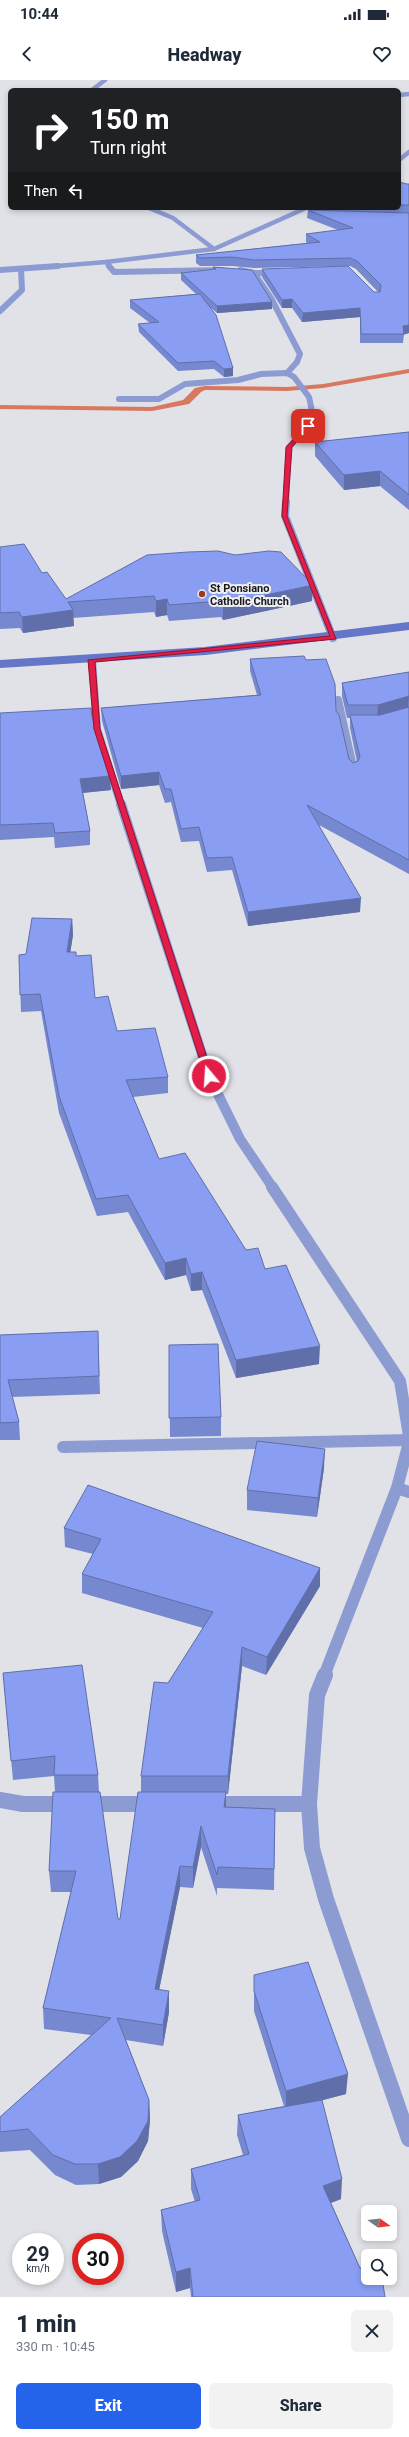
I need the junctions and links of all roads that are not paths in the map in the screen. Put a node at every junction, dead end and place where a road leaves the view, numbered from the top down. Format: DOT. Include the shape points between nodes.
graph roads {
  1 [pos="105,80"];
  2 [pos="95,88"];
  3 [pos="409,152"];
  4 [pos="401,158"];
  5 [pos="154,210"];
  6 [pos="302,210"];
  7 [pos="293,214"];
  8 [pos="308,215"];
  9 [pos="214,249"];
  10 [pos="106,262"];
  11 [pos="21,269"];
  12 [pos="0,270"];
  13 [pos="224,270"];
  14 [pos="232,270"];
  15 [pos="285,272"];
  16 [pos="254,273"];
  17 [pos="0,311"];
  18 [pos="287,373"];
  19 [pos="119,399"];
  20 [pos="409,626"];
  21 [pos="333,638"];
  22 [pos="92,660"];
  23 [pos="0,664"];
  24 [pos="338,700"];
  25 [pos="342,723"];
  26 [pos="353,724"];
  27 [pos="354,771"];
  28 [pos="409,1436"];
  29 [pos="409,1441"];
  30 [pos="63,1447"];
  31 [pos="403,1490"];
  32 [pos="0,1800"];
  33 [pos="166,1804"];
  34 [pos="197,1804"];
  35 [pos="309,1804"];
  36 [pos="409,2140"];
  1 -- 2 [label="street"];
  3 -- 4 [label="street"];
  5 -- 9 [label="street" via="173,218"];
  6 -- 7 [label="street"];
  7 -- 8 [label="street"];
  7 -- 9 [label="street"];
  9 -- 10 [label="street"];
  10 -- 11 [label="street"];
  10 -- 13 [label="street" via="114,272"];
  11 -- 12 [label="street"];
  11 -- 17 [label="street" via="22,290"];
  14 -- 16 [label="street"];
  15 -- 16 [label="street"];
  16 -- 18 [label="street" via="271,298 300,354 297,362"];
  18 -- 19 [label="street" via="185,384 159,399"];
  18 -- 21 [label="street" via="300,384 309,397 312,416 308,426 289,447 285,516"];
  20 -- 21 [label="main road"];
  21 -- 22 [label="main road"];
  22 -- 23 [label="main road"];
  22 -- 28 [label="street" via="97,729 209,1076 240,1139 400,1381"];
  24 -- 25 [label="street"];
  25 -- 26 [label="street"];
  25 -- 27 [label="street"];
  29 -- 30 [label="street"];
  29 -- 31 [label="street"];
  31 -- 35 [label="street" via="317,1695"];
  32 -- 33 [label="street" via="23,1804"];
  34 -- 35 [label="street"];
  35 -- 36 [label="street" via="312,1848 326,1899"];
}
